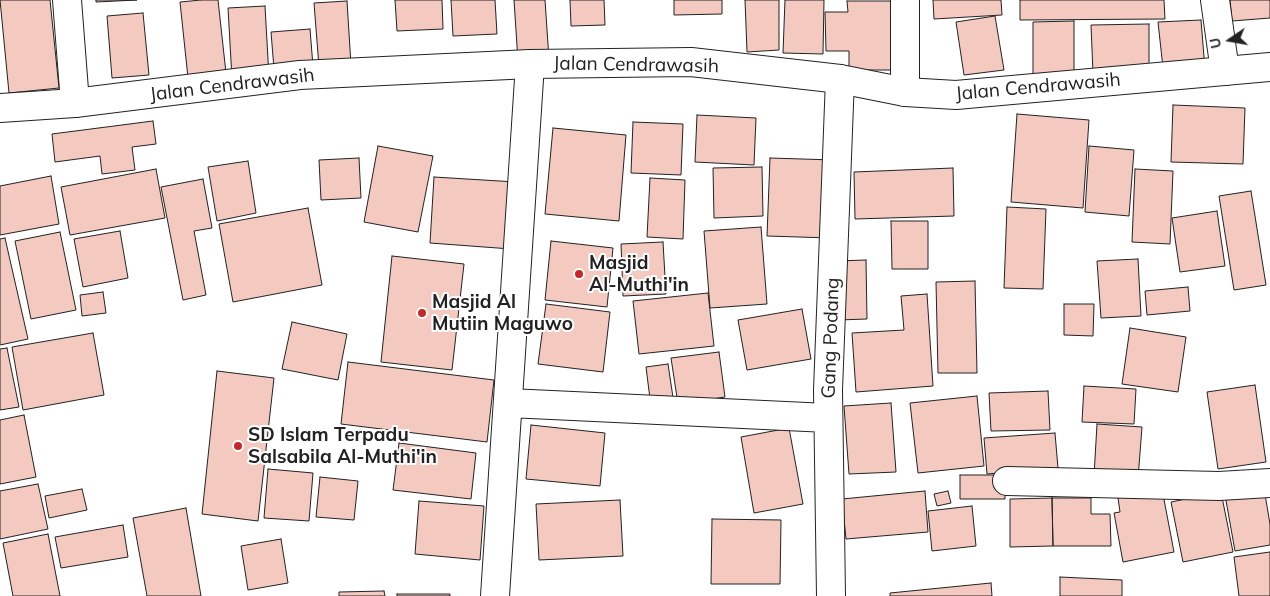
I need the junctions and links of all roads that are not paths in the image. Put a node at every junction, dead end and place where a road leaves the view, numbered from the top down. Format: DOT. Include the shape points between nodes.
graph roads {
  1 [pos="67,0"];
  2 [pos="905,0"];
  3 [pos="1215,0"];
  4 [pos="530,64"];
  5 [pos="1270,67"];
  6 [pos="1225,71"];
  7 [pos="840,80"];
  8 [pos="904,92"];
  9 [pos="75,104"];
  10 [pos="0,108"];
  11 [pos="509,403"];
  12 [pos="828,418"];
  13 [pos="1007,481"];
  14 [pos="1270,483"];
  15 [pos="495,596"];
  16 [pos="831,596"];
  1 -- 9 [label="street"];
  2 -- 8 [label="street"];
  3 -- 6 [label="street"];
  4 -- 7 [label="street, Jalan Cendrawasih" via="691,62"];
  4 -- 9 [label="street, Jalan Cendrawasih" via="300,75"];
  4 -- 11 [label="street"];
  5 -- 6 [label="street, Jalan Cendrawasih"];
  6 -- 8 [label="street, Jalan Cendrawasih" via="956,95"];
  7 -- 8 [label="street, Jalan Cendrawasih"];
  7 -- 12 [label="street, Gang Podang"];
  9 -- 10 [label="street, Jalan Cendrawasih"];
  11 -- 12 [label="street"];
  11 -- 15 [label="street"];
  12 -- 16 [label="street, Gang Podang"];
  13 -- 14 [label="street" via="1220,486"];
}
